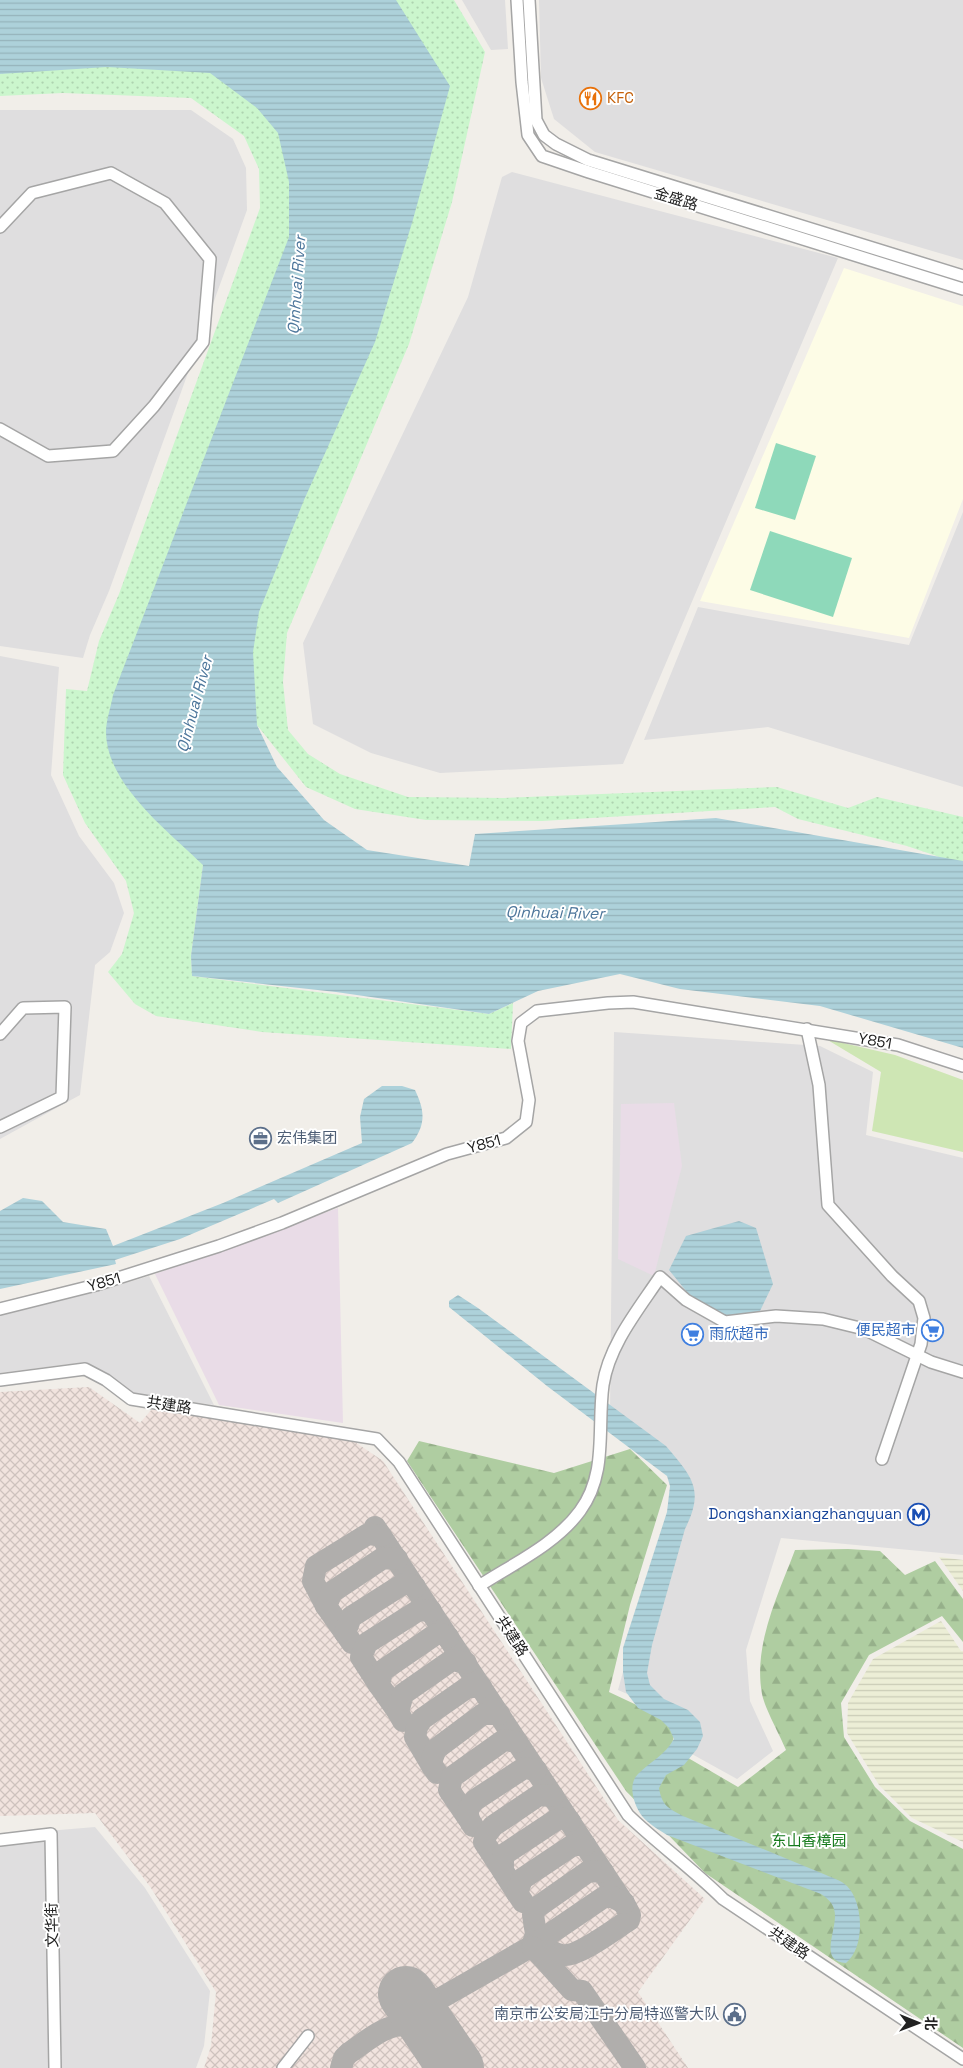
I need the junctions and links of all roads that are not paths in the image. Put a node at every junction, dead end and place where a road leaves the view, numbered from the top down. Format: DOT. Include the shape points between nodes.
graph roads {
  1 [pos="517,0"];
  2 [pos="529,0"];
  3 [pos="0,227"];
  4 [pos="963,276"];
  5 [pos="963,289"];
  6 [pos="0,429"];
  7 [pos="807,1029"];
  8 [pos="0,1034"];
  9 [pos="963,1066"];
  10 [pos="0,1127"];
  11 [pos="0,1309"];
  12 [pos="917,1356"];
  13 [pos="963,1372"];
  14 [pos="0,1380"];
  15 [pos="882,1459"];
  16 [pos="479,1586"];
  17 [pos="0,1840"];
  18 [pos="308,2036"];
  19 [pos="963,2059"];
  20 [pos="55,2068"];
  21 [pos="283,2068"];
  1 -- 5 [label="street, 金盛路" via="528,135 542,156"];
  2 -- 4 [label="street, 金盛路" via="536,120 544,135 556,144 588,160"];
  3 -- 6 [label="street" via="32,193 110,173 165,203 210,259 203,342 154,406 113,452 48,456"];
  7 -- 9 [label="street, Y851" via="898,1045"];
  7 -- 11 [label="street, Y851" via="632,1002 537,1012 521,1023 518,1041 529,1100 526,1122 506,1138 447,1154 219,1246 96,1285"];
  7 -- 12 [label="street" via="819,1085 828,1204 892,1276 919,1301 924,1318"];
  8 -- 10 [label="street" via="23,1008 65,1007 62,1097"];
  12 -- 13 [label="street"];
  12 -- 15 [label="street"];
  12 -- 16 [label="street" via="864,1329 822,1319 776,1316 725,1322 686,1300 660,1277 626,1328 610,1361 603,1384 600,1463 580,1510 554,1537"];
  14 -- 16 [label="street, 共建路" via="85,1369 131,1399 377,1439 399,1462"];
  16 -- 19 [label="street, 共建路" via="628,1814 657,1843 704,1879 723,1899"];
  17 -- 20 [label="street, 文华街" via="51,1834"];
  18 -- 21 [label="street"];
}
